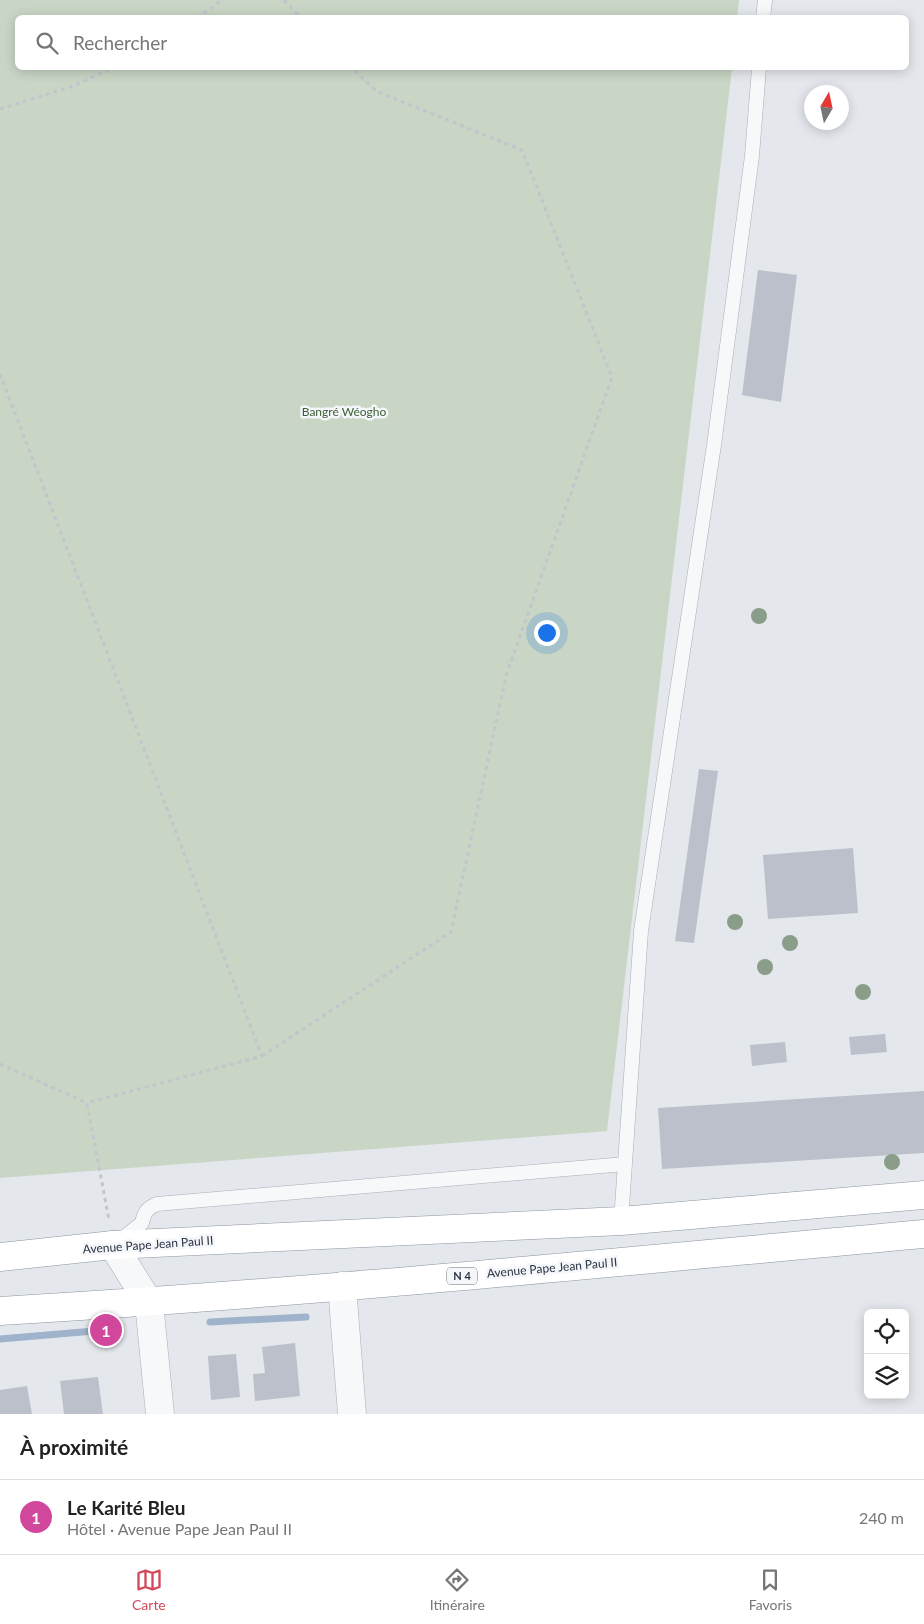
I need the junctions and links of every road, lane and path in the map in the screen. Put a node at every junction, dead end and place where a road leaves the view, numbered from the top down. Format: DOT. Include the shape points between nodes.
graph roads {
  1 [pos="222,0"];
  2 [pos="284,0"];
  3 [pos="765,0"];
  4 [pos="201,15"];
  5 [pos="299,15"];
  6 [pos="763,15"];
  7 [pos="109,70"];
  8 [pos="354,70"];
  9 [pos="759,70"];
  10 [pos="0,109"];
  11 [pos="0,374"];
  12 [pos="262,1056"];
  13 [pos="0,1064"];
  14 [pos="87,1103"];
  15 [pos="625,1164"];
  16 [pos="924,1195"];
  17 [pos="622,1221"];
  18 [pos="924,1234"];
  19 [pos="113,1245"];
  20 [pos="0,1257"];
  21 [pos="342,1286"];
  22 [pos="149,1302"];
  23 [pos="0,1311"];
  24 [pos="160,1414"];
  25 [pos="352,1414"];
  1 -- 4 [label="path"];
  2 -- 5 [label="path"];
  3 -- 6 [label="lane"];
  7 -- 10 [label="path" via="73,86"];
  8 -- 12 [label="path" via="376,91 522,150 612,377 506,676 450,932"];
  9 -- 15 [label="lane" via="752,156 714,444 641,931"];
  11 -- 12 [label="path"];
  12 -- 14 [label="path"];
  13 -- 14 [label="path"];
  14 -- 19 [label="path"];
  15 -- 17 [label="lane"];
  15 -- 19 [label="lane" via="157,1204 144,1214 142,1223"];
  16 -- 17 [label="highway, Avenue Pape Jean Paul II"];
  17 -- 19 [label="highway, Avenue Pape Jean Paul II"];
  18 -- 21 [label="highway, Avenue Pape Jean Paul II / N 4"];
  19 -- 20 [label="highway, Avenue Pape Jean Paul II"];
  19 -- 22 [label="street"];
  21 -- 22 [label="highway, Avenue Pape Jean Paul II / N 4"];
  21 -- 25 [label="street"];
  22 -- 23 [label="highway, Avenue Pape Jean Paul II / N 4"];
  22 -- 24 [label="street"];
}
